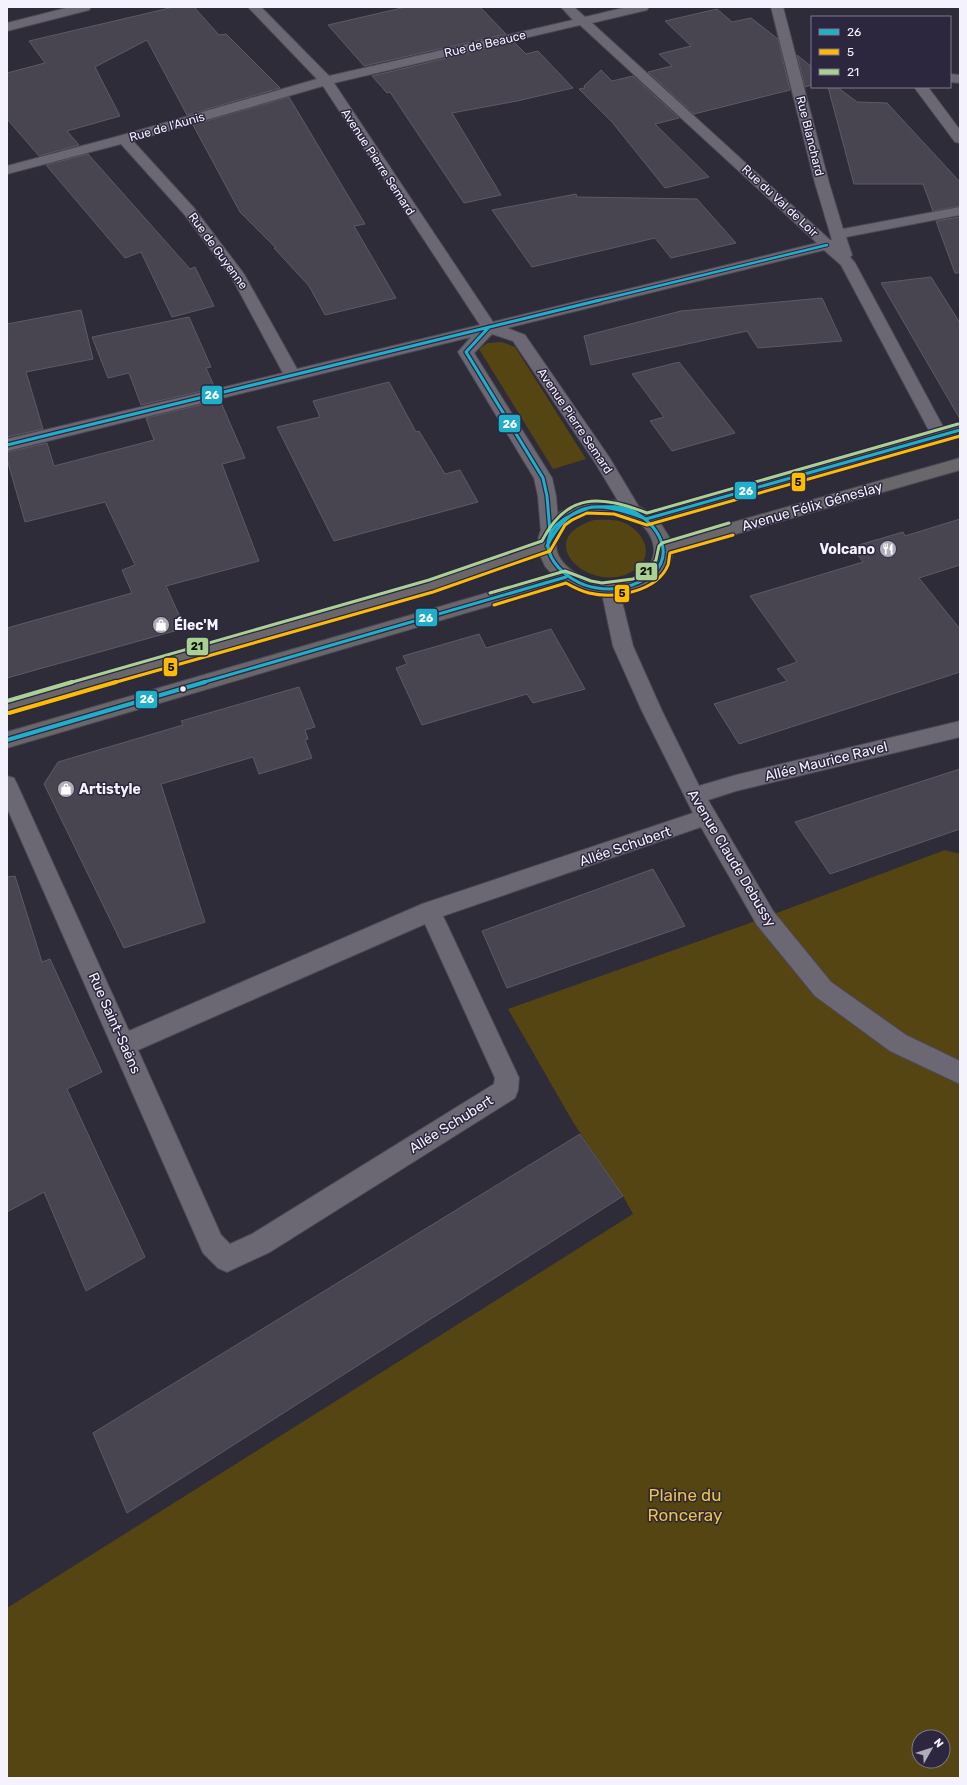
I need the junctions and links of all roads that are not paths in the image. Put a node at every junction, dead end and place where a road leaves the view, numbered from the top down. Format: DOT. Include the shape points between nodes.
graph roads {
  1 [pos="85,7"];
  2 [pos="254,7"];
  3 [pos="567,7"];
  4 [pos="643,7"];
  5 [pos="777,7"];
  6 [pos="582,21"];
  7 [pos="7,27"];
  8 [pos="326,81"];
  9 [pos="922,88"];
  10 [pos="124,139"];
  11 [pos="960,140"];
  12 [pos="7,170"];
  13 [pos="960,211"];
  14 [pos="835,240"];
  15 [pos="489,327"];
  16 [pos="292,375"];
  17 [pos="960,430"];
  18 [pos="940,436"];
  19 [pos="7,445"];
  20 [pos="960,464"];
  21 [pos="640,515"];
  22 [pos="548,539"];
  23 [pos="665,548"];
  24 [pos="566,577"];
  25 [pos="610,589"];
  26 [pos="7,707"];
  27 [pos="960,729"];
  28 [pos="7,740"];
  29 [pos="7,784"];
  30 [pos="694,796"];
  31 [pos="706,818"];
  32 [pos="430,911"];
  33 [pos="124,1045"];
  34 [pos="960,1072"];
  35 [pos="227,1259"];
  1 -- 7 [label="street"];
  2 -- 8 [label="street, Avenue Pierre Semard"];
  3 -- 6 [label="street, Rue du Val de Loir"];
  4 -- 6 [label="street, Rue de Beauce"];
  5 -- 14 [label="street, Rue Blanchard"];
  6 -- 8 [label="street, Rue de Beauce"];
  6 -- 14 [label="street, Rue du Val de Loir"];
  8 -- 10 [label="street, Rue de l'Aunis"];
  8 -- 15 [label="street, Avenue Pierre Semard"];
  9 -- 11 [label="street"];
  10 -- 12 [label="street, Rue de l'Aunis"];
  10 -- 16 [label="street, Rue de Guyenne" via="189,211 239,277"];
  13 -- 14 [label="street"];
  14 -- 15 [label="street"];
  14 -- 18 [label="street, Rue du Val de Loir"];
  15 -- 16 [label="street"];
  15 -- 21 [label="street, Avenue Pierre Semard" via="519,338"];
  15 -- 22 [label="street" via="466,352 543,478 547,496"];
  16 -- 19 [label="street"];
  17 -- 18 [label="main road"];
  18 -- 21 [label="main road"];
  20 -- 23 [label="main road, Avenue Félix Géneslay"];
  21 -- 22 [label="main road" via="619,507 591,507 573,511 559,520"];
  21 -- 23 [label="main road" via="661,534"];
  22 -- 24 [label="main road" via="551,560"];
  22 -- 26 [label="main road" via="431,586"];
  23 -- 25 [label="main road" via="662,563 651,576 635,585"];
  24 -- 25 [label="main road" via="589,587"];
  24 -- 28 [label="main road"];
  25 -- 30 [label="street, Avenue Claude Debussy" via="623,646"];
  27 -- 30 [label="street, Allée Maurice Ravel" via="736,783"];
  29 -- 33 [label="street, Rue Saint-Saëns"];
  30 -- 31 [label="street, Avenue Claude Debussy"];
  31 -- 32 [label="street, Allée Schubert"];
  31 -- 34 [label="street, Avenue Claude Debussy" via="765,918 823,989 898,1043"];
  32 -- 33 [label="street, Allée Schubert"];
  32 -- 35 [label="street, Allée Schubert" via="507,1078 506,1090 261,1243"];
  33 -- 35 [label="street, Rue Saint-Saëns" via="212,1244"];
}
